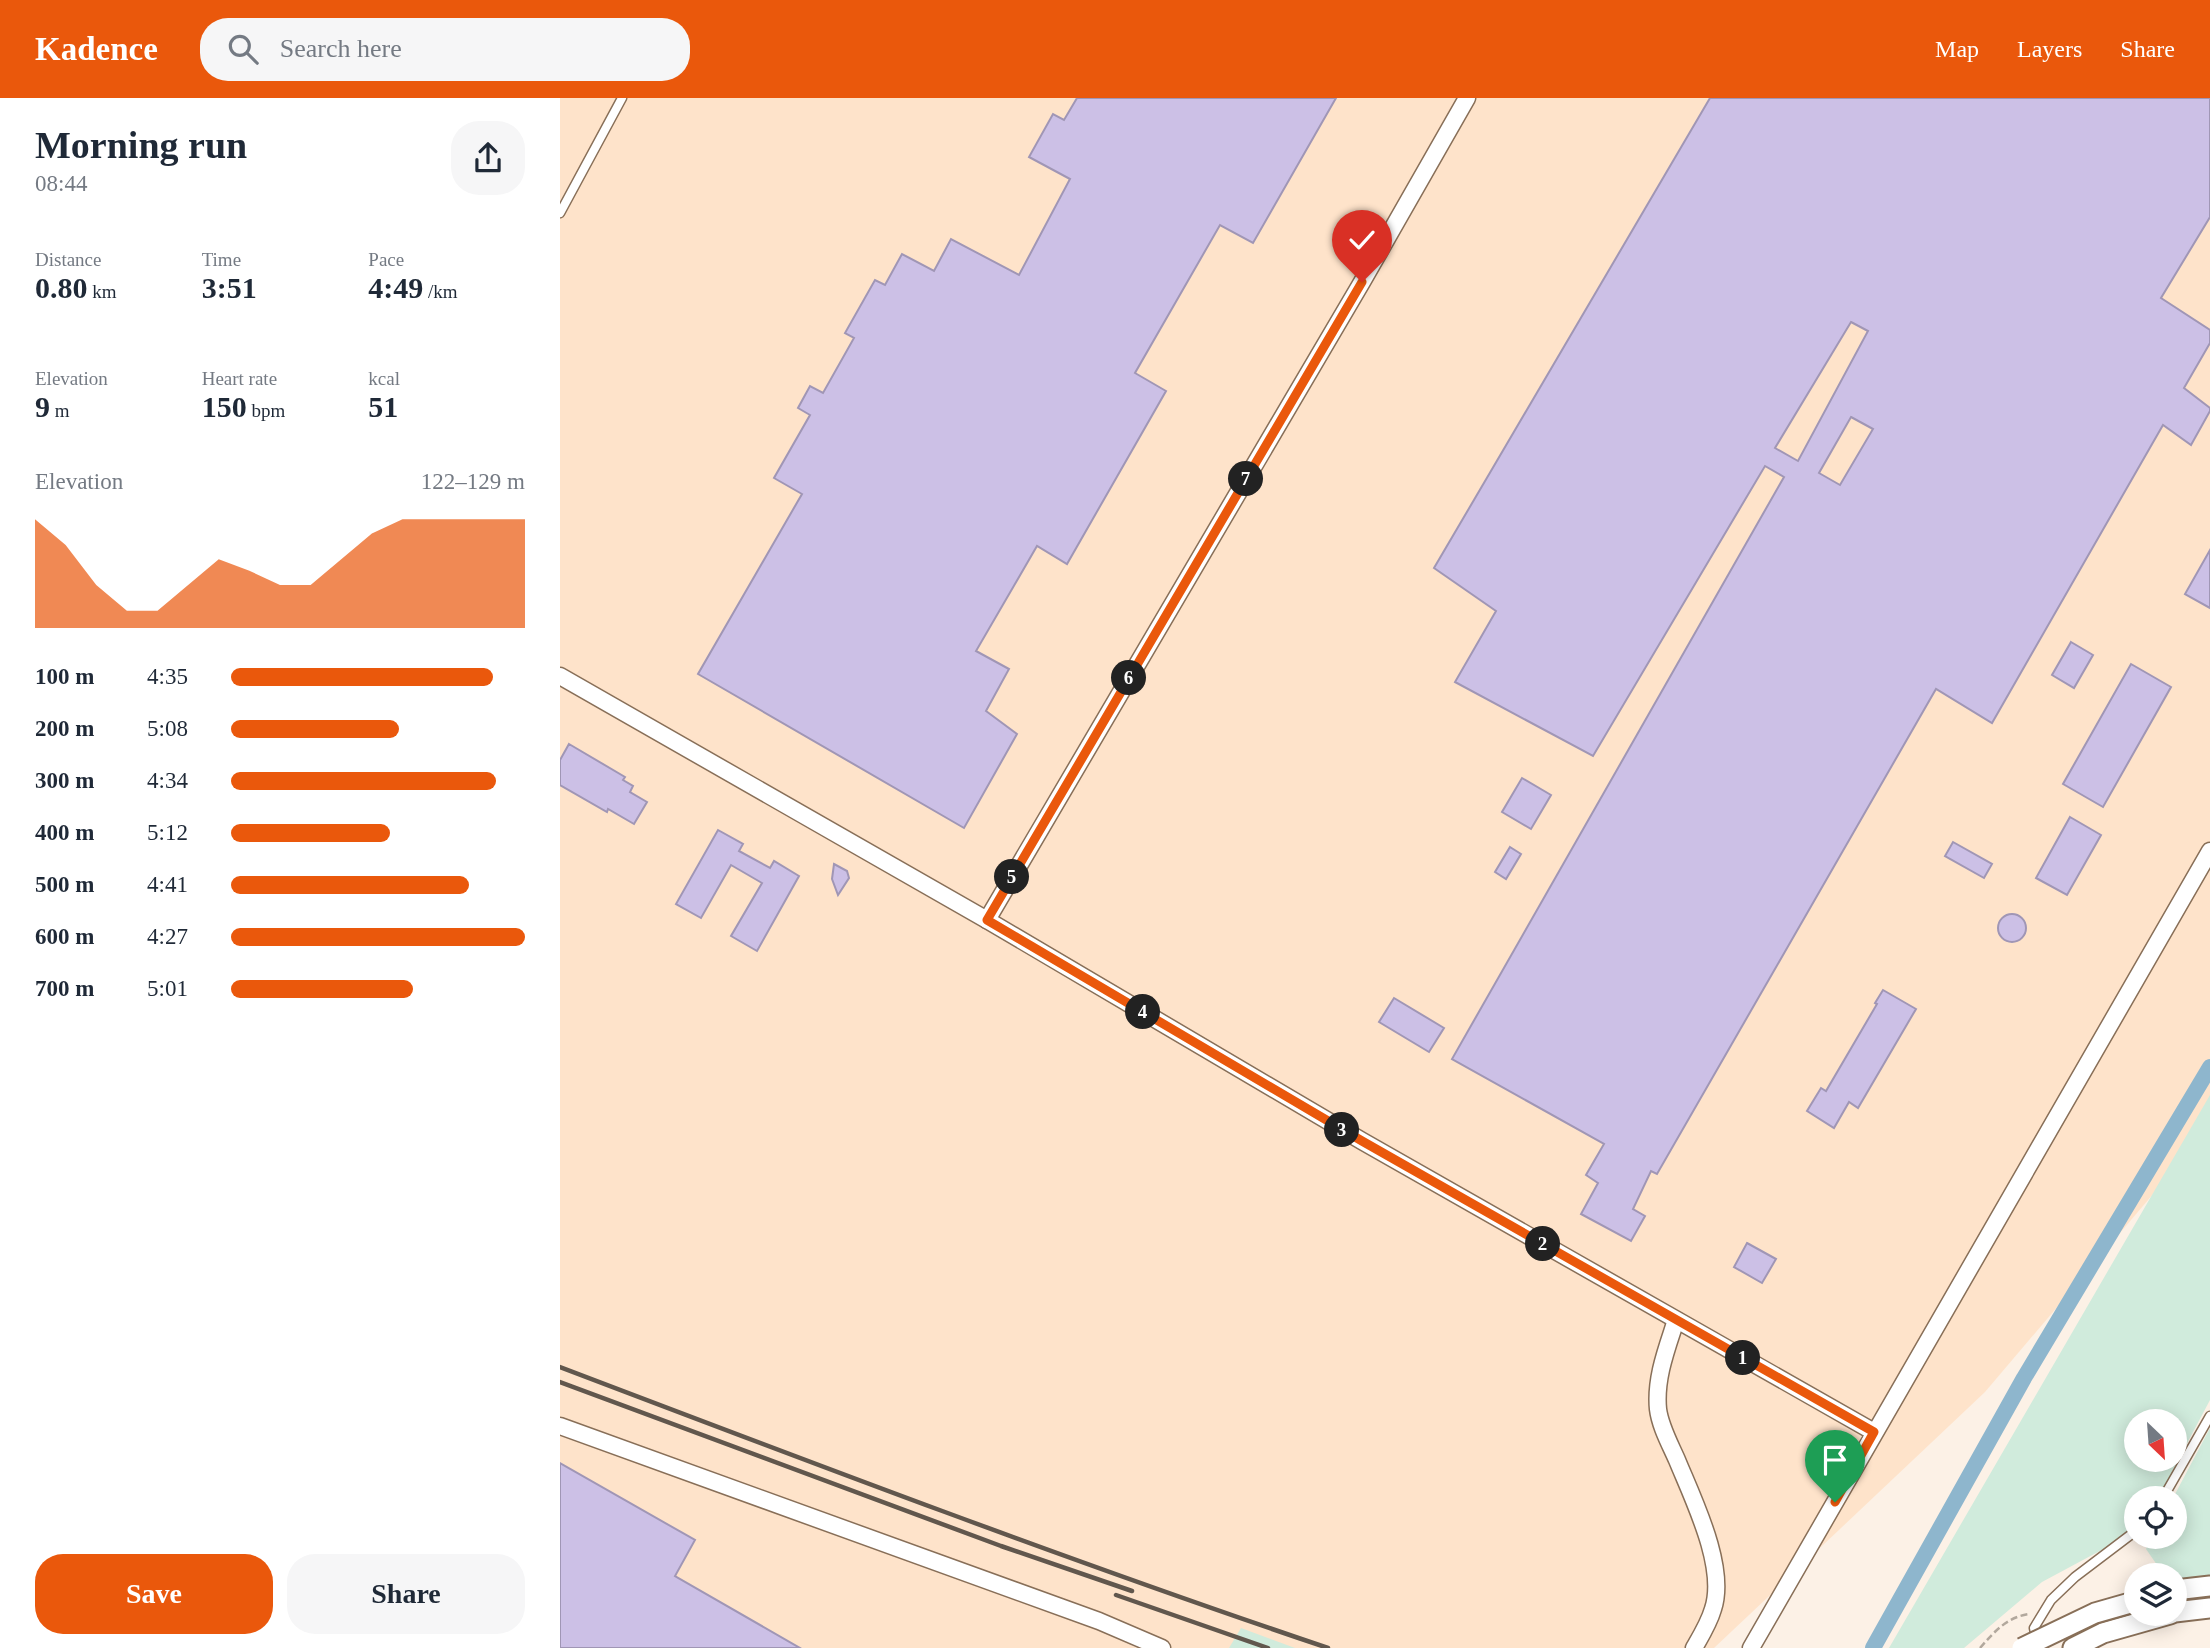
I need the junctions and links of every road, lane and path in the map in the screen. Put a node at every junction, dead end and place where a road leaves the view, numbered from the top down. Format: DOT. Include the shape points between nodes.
graph roads {
  1 [pos="622,98"];
  2 [pos="1467,98"];
  3 [pos="560,213"];
  4 [pos="560,676"];
  5 [pos="2210,851"];
  6 [pos="987,920"];
  7 [pos="1676,1320"];
  8 [pos="2210,1416"];
  9 [pos="560,1426"];
  10 [pos="1874,1432"];
  11 [pos="2170,1486"];
  12 [pos="2124,1540"];
  13 [pos="2210,1586"];
  14 [pos="2187,1589"];
  15 [pos="2124,1605"];
  16 [pos="2210,1608"];
  17 [pos="2187,1611"];
  18 [pos="2043,1613"];
  19 [pos="2128,1626"];
  20 [pos="1753,1645"];
  21 [pos="1162,1648"];
  22 [pos="1694,1648"];
  23 [pos="1980,1648"];
  24 [pos="2022,1648"];
  25 [pos="2039,1648"];
  26 [pos="2073,1648"];
  1 -- 3 [label="lane"];
  2 -- 6 [label="street"];
  4 -- 6 [label="street"];
  5 -- 10 [label="street"];
  6 -- 7 [label="street"];
  7 -- 10 [label="street"];
  7 -- 22 [label="street" via="1662,1362 1658,1412 1704,1526 1716,1584 1714,1608"];
  8 -- 11 [label="lane"];
  9 -- 21 [label="street" via="1099,1621"];
  10 -- 20 [label="street"];
  12 -- 18 [label="lane" via="2075,1577"];
  13 -- 14 [label="street"];
  15 -- 24 [label="street, bridge" via="2095,1613"];
  16 -- 17 [label="street"];
  18 -- 23 [label="path" via="2018,1615"];
  18 -- 25 [label="lane" via="2034,1628"];
  19 -- 26 [label="street"];
}
